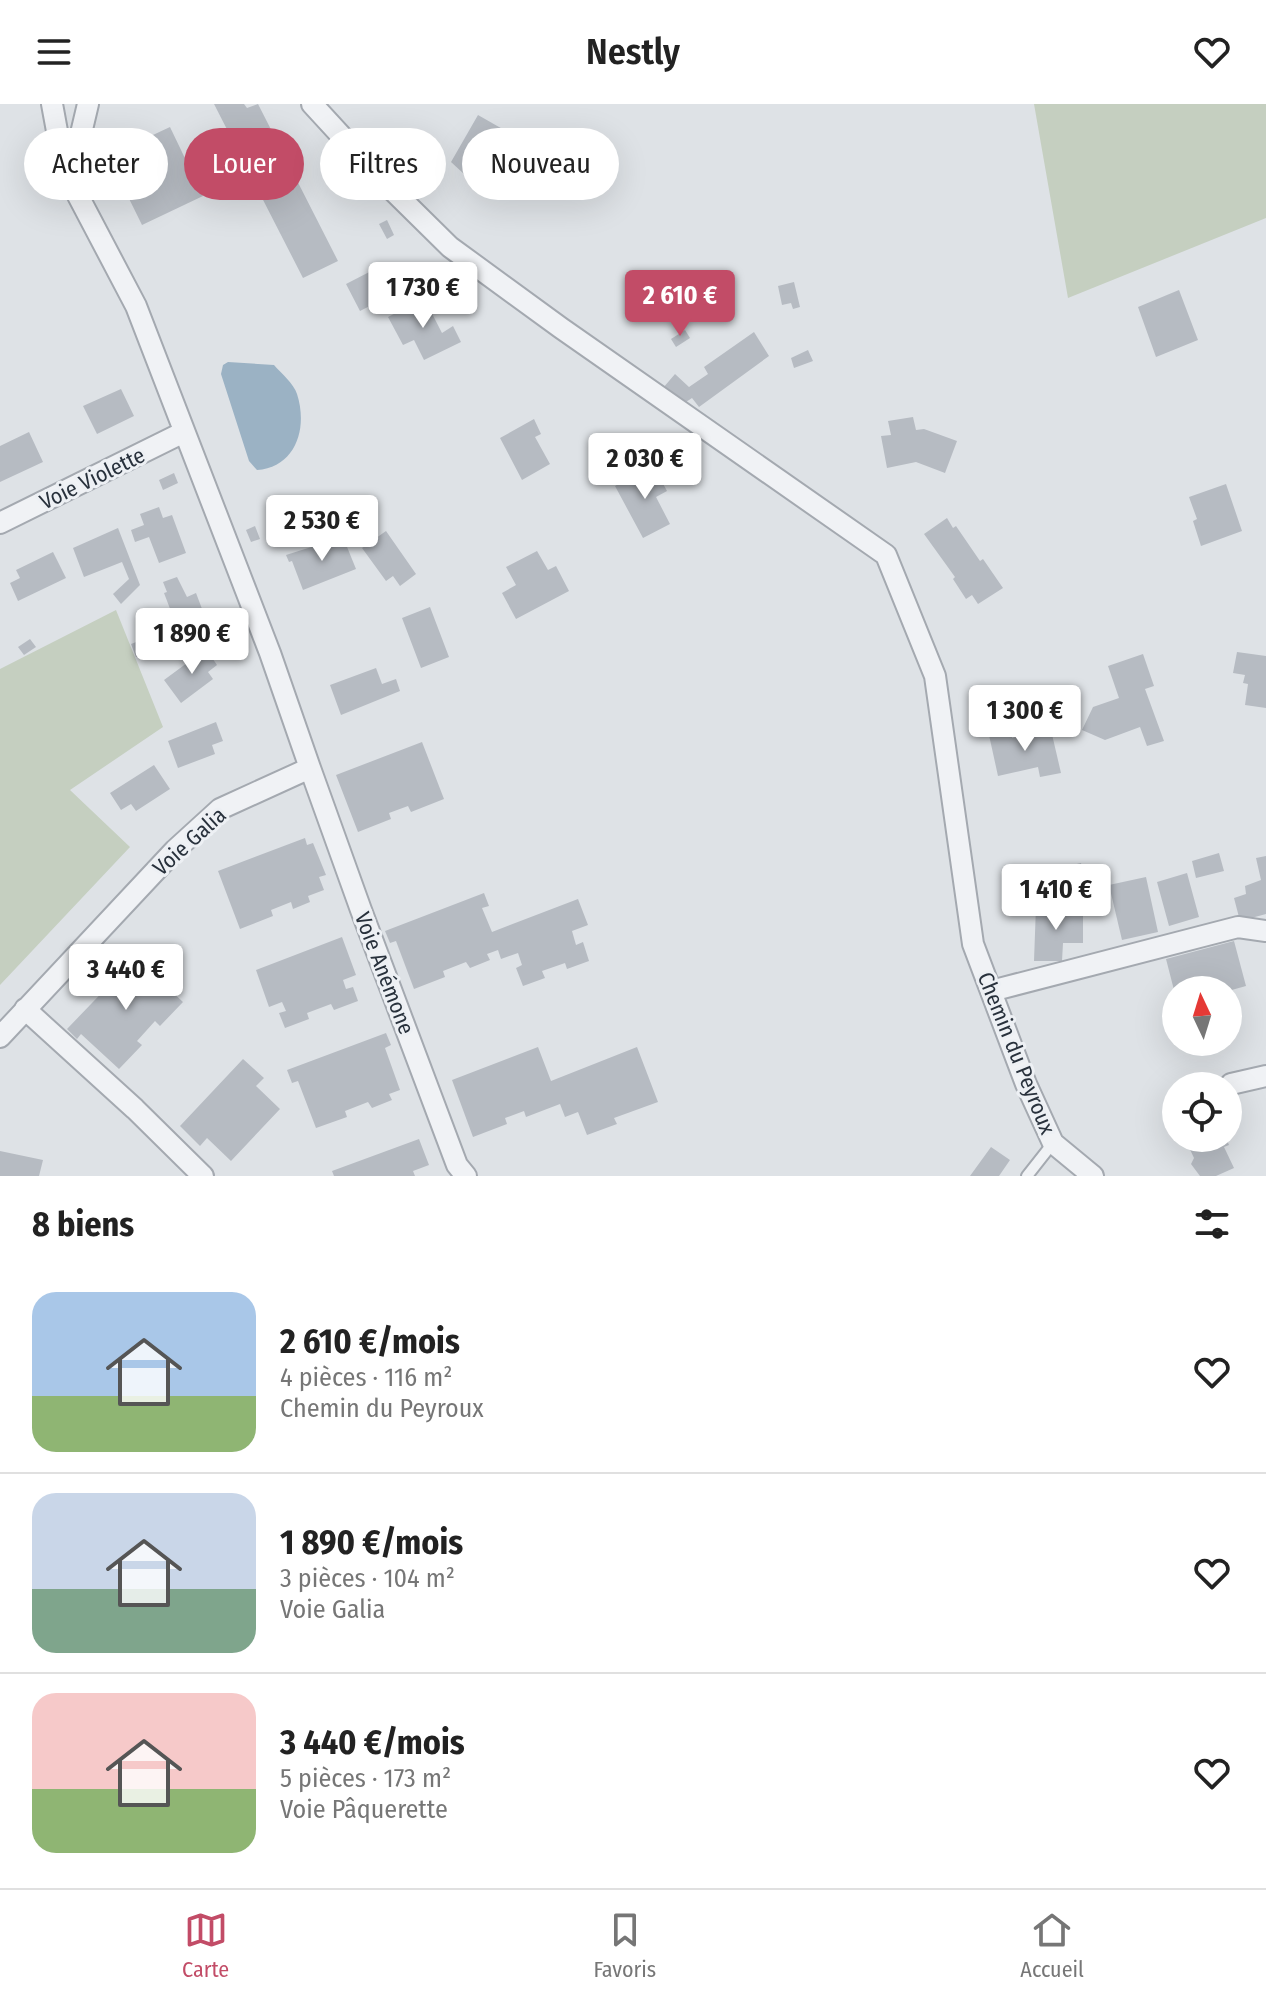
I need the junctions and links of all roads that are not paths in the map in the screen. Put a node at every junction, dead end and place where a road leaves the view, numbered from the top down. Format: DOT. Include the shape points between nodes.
graph roads {
  1 [pos="52,104"];
  2 [pos="88,104"];
  3 [pos="312,104"];
  4 [pos="82,205"];
  5 [pos="184,432"];
  6 [pos="0,523"];
  7 [pos="310,768"];
  8 [pos="1266,931"];
  9 [pos="991,991"];
  10 [pos="25,1009"];
  11 [pos="0,1037"];
  12 [pos="1266,1076"];
  13 [pos="1242,1081"];
  14 [pos="1053,1143"];
  15 [pos="203,1176"];
  16 [pos="466,1176"];
  17 [pos="1027,1176"];
  18 [pos="1093,1176"];
  1 -- 4 [label="street" via="64,169"];
  2 -- 4 [label="street" via="74,163"];
  3 -- 9 [label="street, Chemin du Peyroux" via="450,247 886,555 935,676 973,944"];
  4 -- 5 [label="street" via="136,306"];
  5 -- 6 [label="street, Voie Violette"];
  5 -- 7 [label="street"];
  7 -- 10 [label="street, Voie Galia" via="220,809"];
  7 -- 16 [label="street, Voie Anémone" via="457,1165"];
  8 -- 9 [label="street" via="1238,927"];
  9 -- 14 [label="street, Chemin du Peyroux"];
  10 -- 11 [label="street, Voie Galia"];
  10 -- 15 [label="street"];
  12 -- 13 [label="street"];
  14 -- 17 [label="lane"];
  14 -- 18 [label="street, Chemin du Peyroux"];
}
